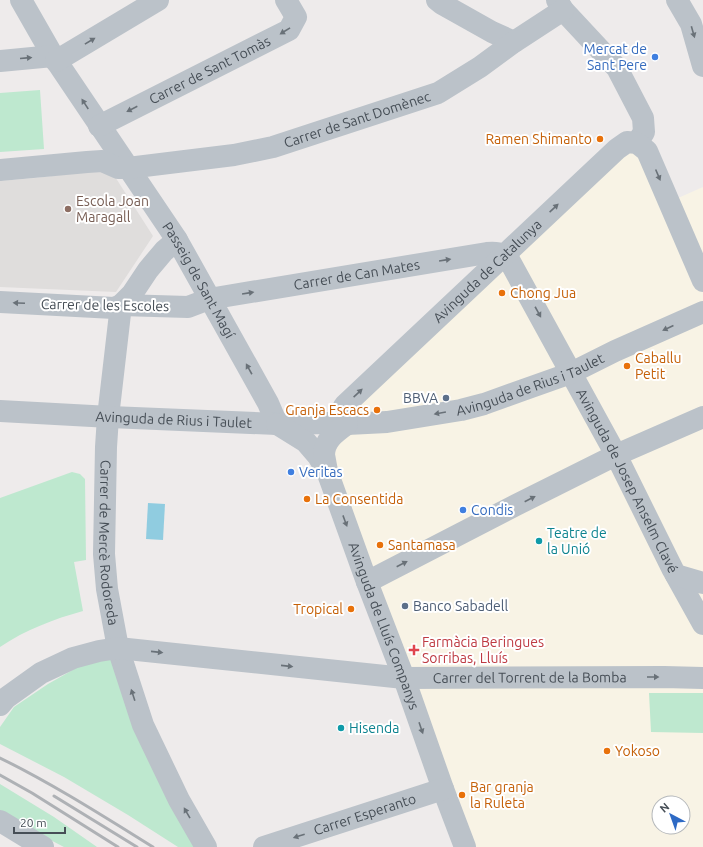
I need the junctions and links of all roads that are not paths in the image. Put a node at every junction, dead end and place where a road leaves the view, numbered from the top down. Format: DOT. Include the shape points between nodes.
graph roads {
  1 [pos="21,0"];
  2 [pos="158,0"];
  3 [pos="286,0"];
  4 [pos="438,0"];
  5 [pos="678,0"];
  6 [pos="560,5"];
  7 [pos="514,42"];
  8 [pos="54,58"];
  9 [pos="0,61"];
  10 [pos="703,66"];
  11 [pos="99,126"];
  12 [pos="637,143"];
  13 [pos="128,168"];
  14 [pos="0,170"];
  15 [pos="177,240"];
  16 [pos="504,255"];
  17 [pos="703,281"];
  18 [pos="209,299"];
  19 [pos="0,302"];
  20 [pos="121,305"];
  21 [pos="703,312"];
  22 [pos="570,373"];
  23 [pos="0,411"];
  24 [pos="108,417"];
  25 [pos="703,417"];
  26 [pos="340,419"];
  27 [pos="277,424"];
  28 [pos="616,456"];
  29 [pos="327,471"];
  30 [pos="676,575"];
  31 [pos="367,582"];
  32 [pos="703,583"];
  33 [pos="703,624"];
  34 [pos="118,648"];
  35 [pos="404,678"];
  36 [pos="703,678"];
  37 [pos="0,705"];
  38 [pos="443,789"];
  39 [pos="0,821"];
  40 [pos="43,847"];
  41 [pos="206,847"];
  42 [pos="264,847"];
  43 [pos="465,847"];
  1 -- 8 [label="street, Passeig de Sant Magí"];
  8 -- 2 [label="street, one-way"];
  3 -- 11 [label="street, Carrer de Sant Tomàs, one-way" via="296,17 289,30"];
  4 -- 7 [label="street"];
  5 -- 10 [label="street, one-way" via="691,24"];
  6 -- 7 [label="street, Carrer de Sant Domènec"];
  6 -- 12 [label="street" via="617,68 643,118 644,132"];
  7 -- 13 [label="street, Carrer de Sant Domènec" via="438,93 280,145 234,155"];
  9 -- 8 [label="street, one-way"];
  11 -- 8 [label="street, Passeig de Sant Magí, one-way"];
  11 -- 13 [label="street, Passeig de Sant Magí"];
  16 -- 12 [label="street, Avinguda de Catalunya, one-way" via="617,149 627,142"];
  12 -- 17 [label="street, one-way" via="647,151"];
  13 -- 14 [label="street, Carrer de Sant Domènec" via="118,168 102,162 87,162"];
  13 -- 15 [label="street, Passeig de Sant Magí"];
  15 -- 18 [label="street, Passeig de Sant Magí"];
  15 -- 20 [label="street" via="164,251"];
  18 -- 16 [label="street, Carrer de Can Mates, one-way" via="487,253 496,252"];
  16 -- 22 [label="street, Avinguda de Josep Anselm Clavé, one-way" via="508,258"];
  26 -- 16 [label="street, Avinguda de Catalunya, one-way" via="345,405"];
  18 -- 20 [label="street, Carrer de les Escoles" via="188,307"];
  27 -- 18 [label="street, Passeig de Sant Magí, one-way" via="268,403"];
  20 -- 19 [label="street, Carrer de les Escoles, one-way" via="114,308"];
  20 -- 24 [label="street, Carrer de Mercè Rodoreda"];
  21 -- 22 [label="street, Avinguda de Rius i Taulet, one-way"];
  22 -- 26 [label="street, Avinguda de Rius i Taulet, one-way" via="461,410 387,422"];
  22 -- 28 [label="street, Avinguda de Josep Anselm Clavé"];
  23 -- 24 [label="street, Avinguda de Rius i Taulet"];
  24 -- 27 [label="street, Avinguda de Rius i Taulet"];
  24 -- 34 [label="street, Carrer de Mercè Rodoreda" via="104,554 107,589"];
  25 -- 28 [label="street"];
  26 -- 27 [label="street, Avinguda de Rius i Taulet"];
  26 -- 29 [label="street" via="337,431 327,441 324,454"];
  27 -- 29 [label="street, Avinguda de Lluís Companys" via="306,442"];
  28 -- 30 [label="street, Avinguda de Josep Anselm Clavé"];
  31 -- 28 [label="street, one-way"];
  29 -- 31 [label="street, Avinguda de Lluís Companys, one-way"];
  30 -- 32 [label="street"];
  30 -- 33 [label="street, Avinguda de Josep Anselm Clavé"];
  31 -- 35 [label="street, Avinguda de Lluís Companys"];
  34 -- 35 [label="street, Carrer del Torrent de la Bomba, one-way"];
  34 -- 37 [label="street, Carrer del Torrent de la Bomba" via="73,658 54,667 6,698"];
  41 -- 34 [label="street, Carrer de Mercè Rodoreda, one-way" via="179,800 143,725"];
  35 -- 36 [label="street, Carrer del Torrent de la Bomba, one-way"];
  35 -- 38 [label="street, Avinguda de Lluís Companys, one-way"];
  38 -- 42 [label="street, Carrer Esperanto, one-way"];
  38 -- 43 [label="street, Avinguda de Lluís Companys"];
  39 -- 40 [label="street"];
}
